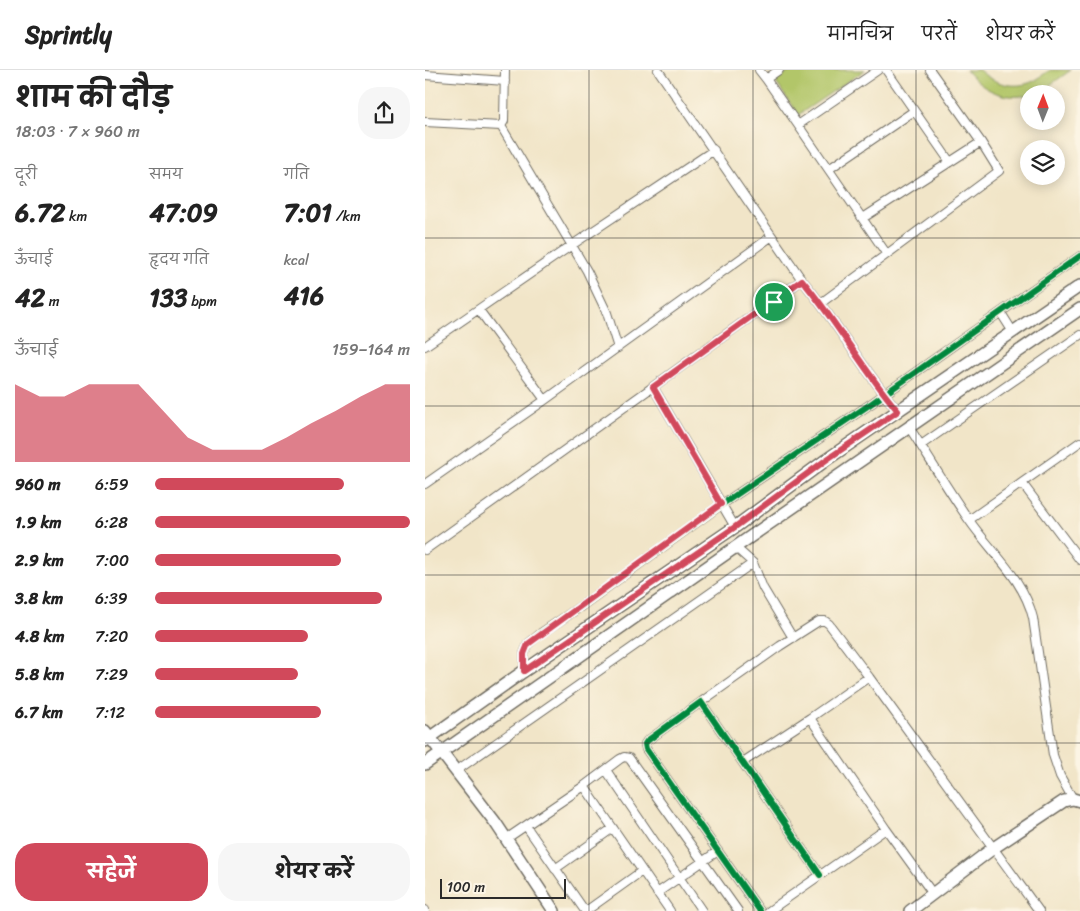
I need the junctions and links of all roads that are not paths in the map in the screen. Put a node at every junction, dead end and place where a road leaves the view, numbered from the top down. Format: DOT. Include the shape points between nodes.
graph roads {
  1 [pos="505,70"];
  2 [pos="658,70"];
  3 [pos="759,70"];
  4 [pos="779,70"];
  5 [pos="877,70"];
  6 [pos="885,70"];
  7 [pos="930,70"];
  8 [pos="425,75"];
  9 [pos="766,79"];
  10 [pos="505,81"];
  11 [pos="914,111"];
  12 [pos="425,122"];
  13 [pos="798,125"];
  14 [pos="501,126"];
  15 [pos="981,142"];
  16 [pos="714,150"];
  17 [pos="950,162"];
  18 [pos="829,169"];
  19 [pos="863,218"];
  20 [pos="772,236"];
  21 [pos="572,245"];
  22 [pos="886,253"];
  23 [pos="1080,256"];
  24 [pos="802,280"];
  25 [pos="1080,286"];
  26 [pos="821,303"];
  27 [pos="1080,309"];
  28 [pos="479,310"];
  29 [pos="1001,313"];
  30 [pos="1013,332"];
  31 [pos="1080,335"];
  32 [pos="425,346"];
  33 [pos="1025,347"];
  34 [pos="618,348"];
  35 [pos="653,387"];
  36 [pos="884,395"];
  37 [pos="545,400"];
  38 [pos="898,411"];
  39 [pos="909,427"];
  40 [pos="1080,442"];
  41 [pos="921,445"];
  42 [pos="1022,483"];
  43 [pos="425,484"];
  44 [pos="721,504"];
  45 [pos="969,520"];
  46 [pos="735,527"];
  47 [pos="735,547"];
  48 [pos="425,550"];
  49 [pos="1080,560"];
  50 [pos="753,562"];
  51 [pos="793,638"];
  52 [pos="524,671"];
  53 [pos="869,677"];
  54 [pos="701,702"];
  55 [pos="810,718"];
  56 [pos="427,737"];
  57 [pos="441,753"];
  58 [pos="743,762"];
  59 [pos="425,764"];
  60 [pos="606,770"];
  61 [pos="456,771"];
  62 [pos="584,786"];
  63 [pos="1077,800"];
  64 [pos="526,826"];
  65 [pos="613,828"];
  66 [pos="887,829"];
  67 [pos="506,840"];
  68 [pos="992,849"];
  69 [pos="718,851"];
  70 [pos="703,861"];
  71 [pos="555,869"];
  72 [pos="642,871"];
  73 [pos="820,875"];
  74 [pos="679,878"];
  75 [pos="657,893"];
  76 [pos="933,894"];
  77 [pos="554,911"];
  78 [pos="585,911"];
  79 [pos="670,911"];
  80 [pos="702,911"];
  81 [pos="738,911"];
  82 [pos="760,911"];
  83 [pos="769,911"];
  84 [pos="910,911"];
  85 [pos="1039,911"];
  1 -- 10 [label="street"];
  2 -- 16 [label="street"];
  3 -- 9 [label="street"];
  4 -- 9 [label="street"];
  5 -- 13 [label="street"];
  6 -- 11 [label="street"];
  7 -- 15 [label="street"];
  8 -- 10 [label="street"];
  9 -- 13 [label="street"];
  10 -- 14 [label="street" via="504,121"];
  11 -- 17 [label="street"];
  11 -- 18 [label="street"];
  12 -- 14 [label="street"];
  13 -- 18 [label="street"];
  14 -- 21 [label="street"];
  15 -- 17 [label="street"];
  15 -- 22 [label="street" via="999,171"];
  16 -- 20 [label="street"];
  16 -- 21 [label="street"];
  17 -- 19 [label="street"];
  18 -- 19 [label="street"];
  19 -- 22 [label="street"];
  20 -- 24 [label="street"];
  20 -- 34 [label="street"];
  21 -- 28 [label="street"];
  21 -- 34 [label="street" via="607,313"];
  22 -- 26 [label="street"];
  23 -- 29 [label="street"];
  24 -- 26 [label="street"];
  24 -- 35 [label="street"];
  25 -- 30 [label="main road"];
  26 -- 36 [label="street"];
  27 -- 33 [label="main road"];
  28 -- 32 [label="street"];
  28 -- 37 [label="street"];
  29 -- 30 [label="street"];
  29 -- 36 [label="street"];
  30 -- 33 [label="main road"];
  30 -- 38 [label="main road"];
  31 -- 41 [label="street"];
  33 -- 39 [label="main road"];
  34 -- 37 [label="street"];
  35 -- 44 [label="street"];
  35 -- 48 [label="street"];
  36 -- 38 [label="street"];
  36 -- 44 [label="street"];
  37 -- 43 [label="street"];
  38 -- 39 [label="main road"];
  38 -- 46 [label="main road"];
  39 -- 41 [label="street"];
  39 -- 47 [label="main road"];
  40 -- 42 [label="street"];
  41 -- 45 [label="street"];
  42 -- 45 [label="street"];
  42 -- 49 [label="street"];
  44 -- 46 [label="street"];
  44 -- 52 [label="street" via="528,644"];
  45 -- 63 [label="street" via="1029,601 1053,755 1060,776"];
  46 -- 52 [label="main road"];
  47 -- 50 [label="street"];
  47 -- 57 [label="main road"];
  50 -- 51 [label="street" via="763,588"];
  50 -- 61 [label="street"];
  51 -- 53 [label="street" via="819,621 825,621"];
  51 -- 54 [label="street"];
  52 -- 56 [label="main road"];
  53 -- 55 [label="street"];
  53 -- 68 [label="street"];
  54 -- 58 [label="street"];
  54 -- 69 [label="street" via="645,744"];
  55 -- 58 [label="street"];
  55 -- 66 [label="street"];
  56 -- 57 [label="main road"];
  57 -- 59 [label="main road"];
  57 -- 61 [label="main road"];
  58 -- 73 [label="street"];
  60 -- 62 [label="street"];
  60 -- 70 [label="street" via="620,759 629,758"];
  60 -- 74 [label="street"];
  61 -- 67 [label="main road"];
  62 -- 64 [label="street"];
  62 -- 65 [label="street"];
  63 -- 68 [label="main road" via="1065,801"];
  64 -- 67 [label="street"];
  64 -- 71 [label="street"];
  65 -- 71 [label="street"];
  65 -- 72 [label="street"];
  66 -- 73 [label="street"];
  66 -- 76 [label="street"];
  67 -- 77 [label="main road"];
  68 -- 76 [label="main road"];
  68 -- 85 [label="street"];
  69 -- 70 [label="street"];
  69 -- 82 [label="street"];
  70 -- 74 [label="street"];
  70 -- 81 [label="street"];
  71 -- 78 [label="street"];
  72 -- 75 [label="street"];
  72 -- 78 [label="street"];
  73 -- 83 [label="street"];
  74 -- 75 [label="street"];
  74 -- 80 [label="street"];
  75 -- 79 [label="street"];
  76 -- 84 [label="main road"];
}
